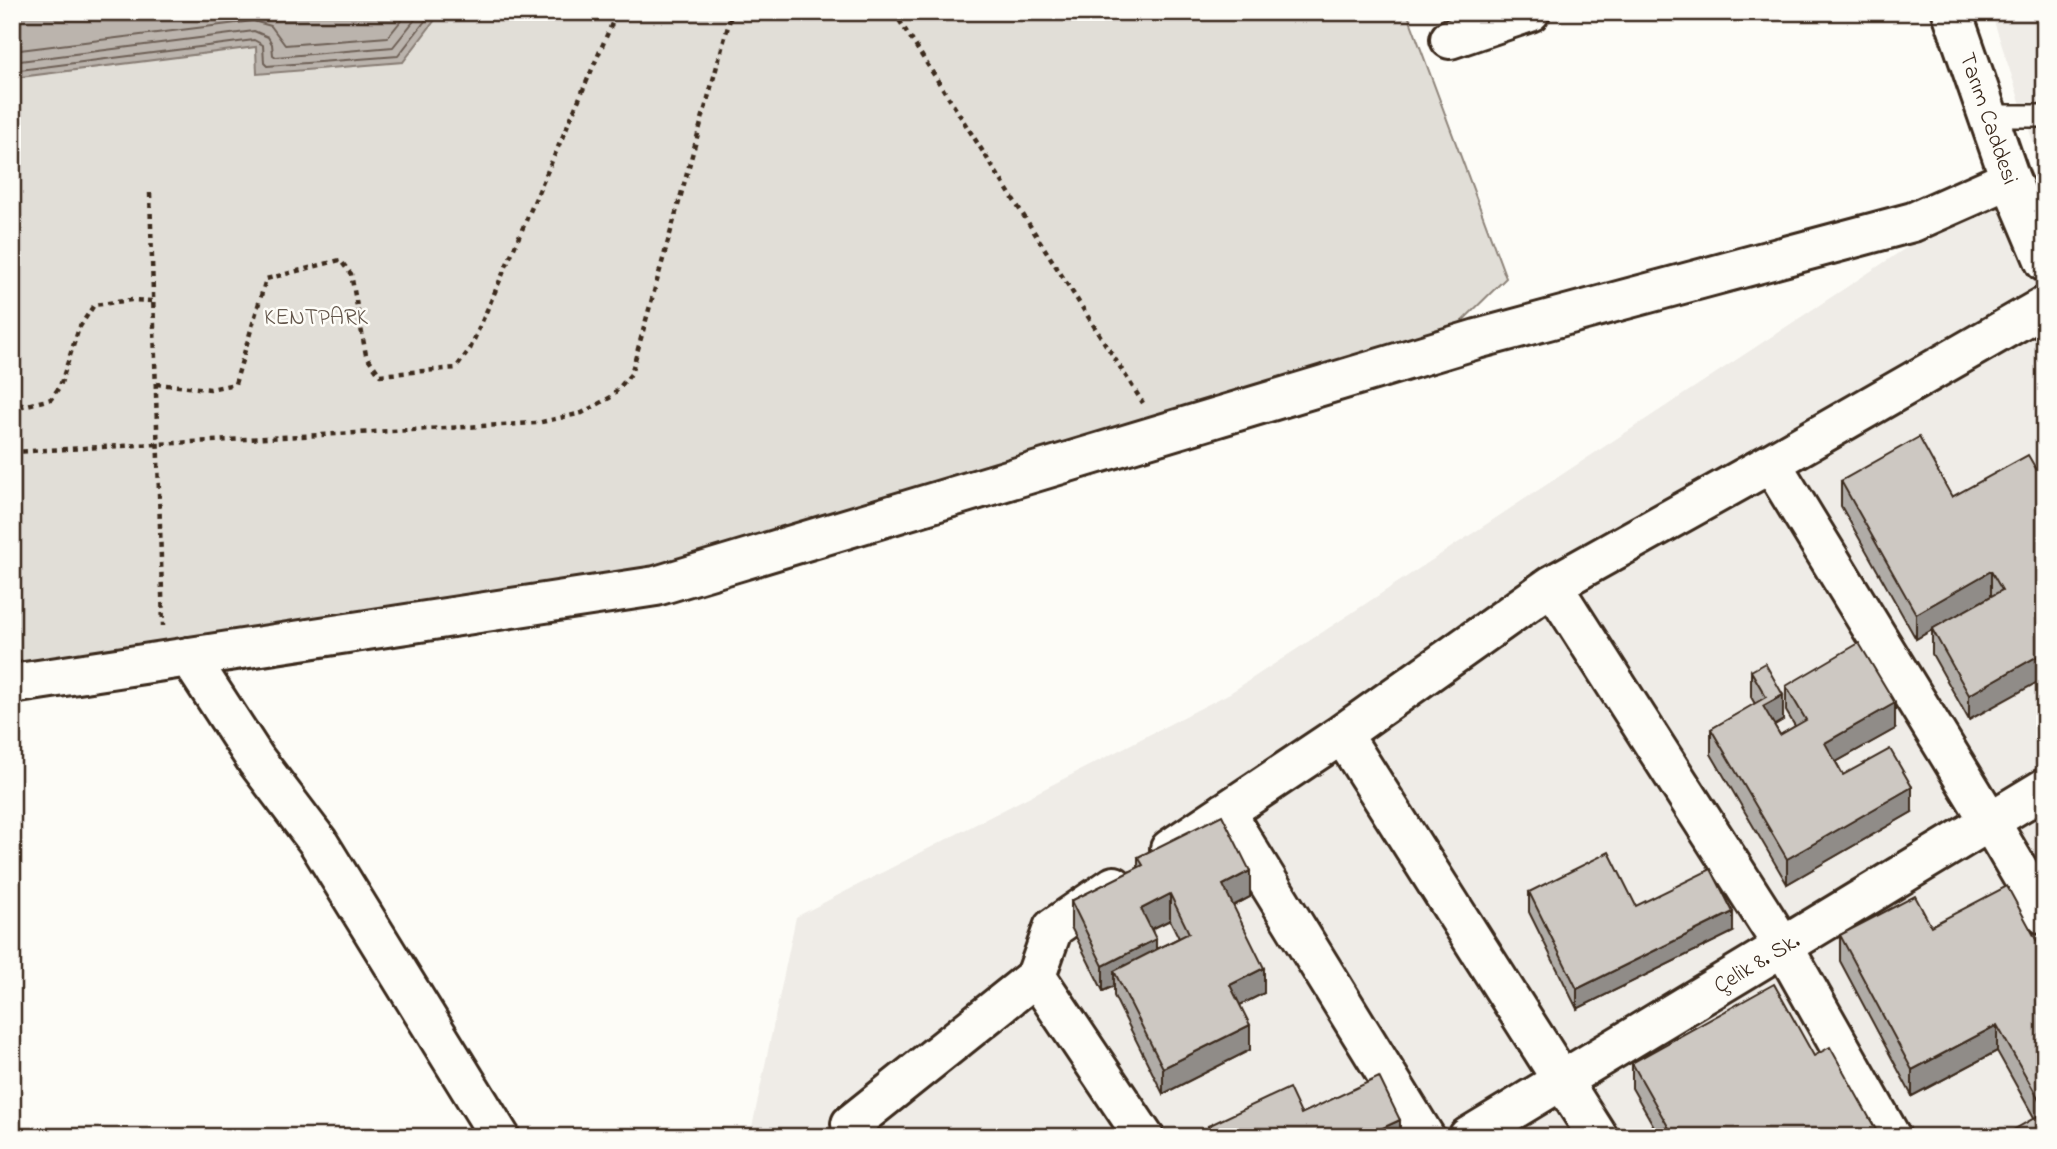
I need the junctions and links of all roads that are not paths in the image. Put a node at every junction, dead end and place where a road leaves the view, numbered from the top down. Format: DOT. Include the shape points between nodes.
graph roads {
  1 [pos="1530,12"];
  2 [pos="1952,12"];
  3 [pos="1450,39"];
  4 [pos="1989,116"];
  5 [pos="2045,116"];
  6 [pos="2010,179"];
  7 [pos="2042,249"];
  8 [pos="2045,306"];
  9 [pos="1770,463"];
  10 [pos="1552,585"];
  11 [pos="177,659"];
  12 [pos="12,684"];
  13 [pos="1342,734"];
  14 [pos="2045,788"];
  15 [pos="1225,812"];
  16 [pos="1990,821"];
  17 [pos="2045,915"];
  18 [pos="1783,946"];
  19 [pos="1036,976"];
  20 [pos="1563,1079"];
  21 [pos="500,1137"];
  22 [pos="859,1137"];
  23 [pos="1144,1137"];
  24 [pos="1425,1137"];
  25 [pos="1468,1137"];
  26 [pos="1598,1137"];
  27 [pos="1891,1137"];
  1 -- 3 [label="street"];
  2 -- 4 [label="street, Tarım Caddesi"];
  4 -- 5 [label="lane"];
  4 -- 6 [label="street, Tarım Caddesi"];
  6 -- 7 [label="street, Tarım Caddesi"];
  6 -- 11 [label="street" via="1913,222 1477,339 656,586"];
  8 -- 9 [label="street"];
  9 -- 10 [label="street"];
  9 -- 16 [label="street"];
  10 -- 13 [label="street"];
  10 -- 18 [label="street"];
  11 -- 12 [label="street"];
  11 -- 21 [label="street" via="318,842"];
  13 -- 15 [label="street"];
  13 -- 20 [label="street"];
  14 -- 16 [label="street, Çelik 8. Sk."];
  15 -- 19 [label="street" via="1052,928"];
  15 -- 24 [label="street"];
  16 -- 17 [label="street"];
  16 -- 18 [label="street, Çelik 8. Sk."];
  18 -- 20 [label="street, Çelik 8. Sk."];
  18 -- 27 [label="street"];
  19 -- 22 [label="street" via="851,1124"];
  19 -- 23 [label="street"];
  20 -- 25 [label="street, Çelik 8. Sk."];
  20 -- 26 [label="street"];
}
